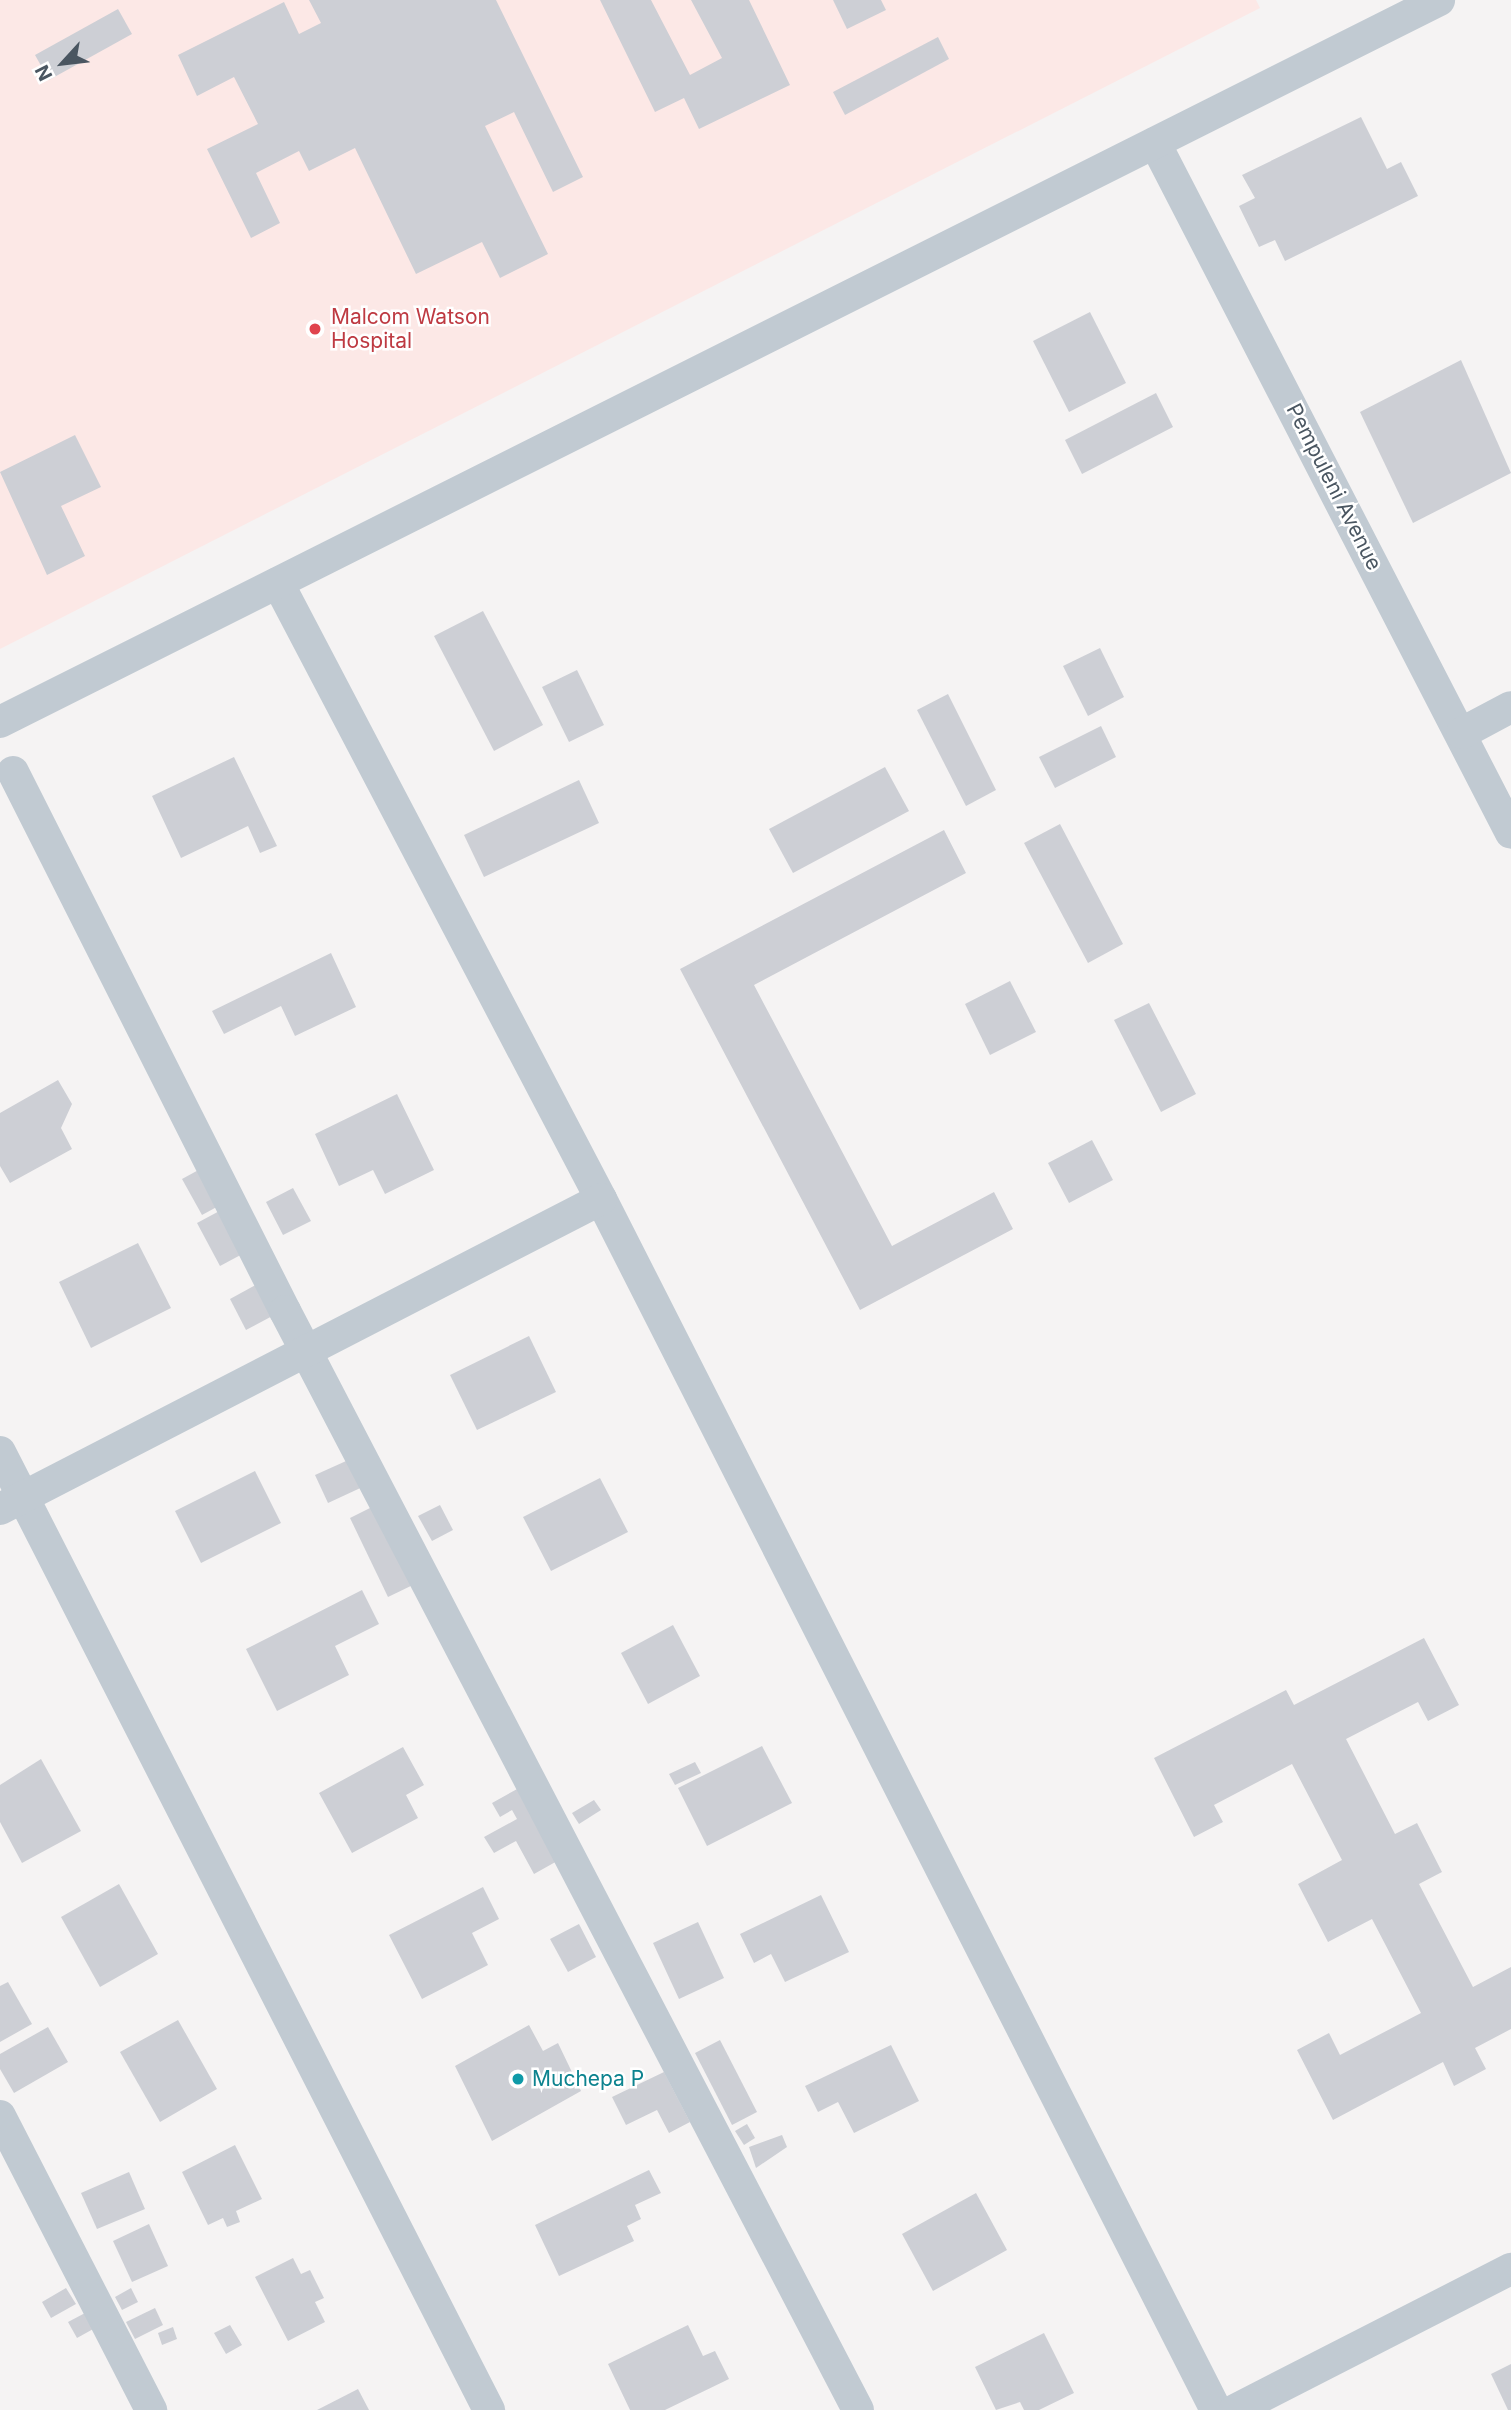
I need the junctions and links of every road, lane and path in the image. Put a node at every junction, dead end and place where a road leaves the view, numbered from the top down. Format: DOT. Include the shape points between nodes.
graph roads {
  1 [pos="1439,0"];
  2 [pos="1155,142"];
  3 [pos="278,583"];
  4 [pos="1511,707"];
  5 [pos="0,722"];
  6 [pos="1462,733"];
  7 [pos="13,772"];
  8 [pos="1511,833"];
  9 [pos="601,1199"];
  10 [pos="309,1349"];
  11 [pos="0,1452"];
  12 [pos="12,1503"];
  13 [pos="0,2116"];
  14 [pos="1511,2269"];
  15 [pos="152,2410"];
  16 [pos="489,2410"];
  17 [pos="858,2410"];
  18 [pos="1216,2410"];
  19 [pos="1235,2410"];
  1 -- 2 [label="street"];
  2 -- 3 [label="street"];
  2 -- 6 [label="street, Pempuleni Avenue"];
  3 -- 5 [label="street"];
  3 -- 9 [label="street"];
  4 -- 6 [label="street"];
  6 -- 8 [label="street, Pempuleni Avenue"];
  7 -- 10 [label="street"];
  9 -- 10 [label="street"];
  9 -- 18 [label="street"];
  10 -- 12 [label="street"];
  10 -- 17 [label="street"];
  11 -- 12 [label="street"];
  12 -- 16 [label="street"];
  13 -- 15 [label="street"];
  14 -- 19 [label="street"];
}
